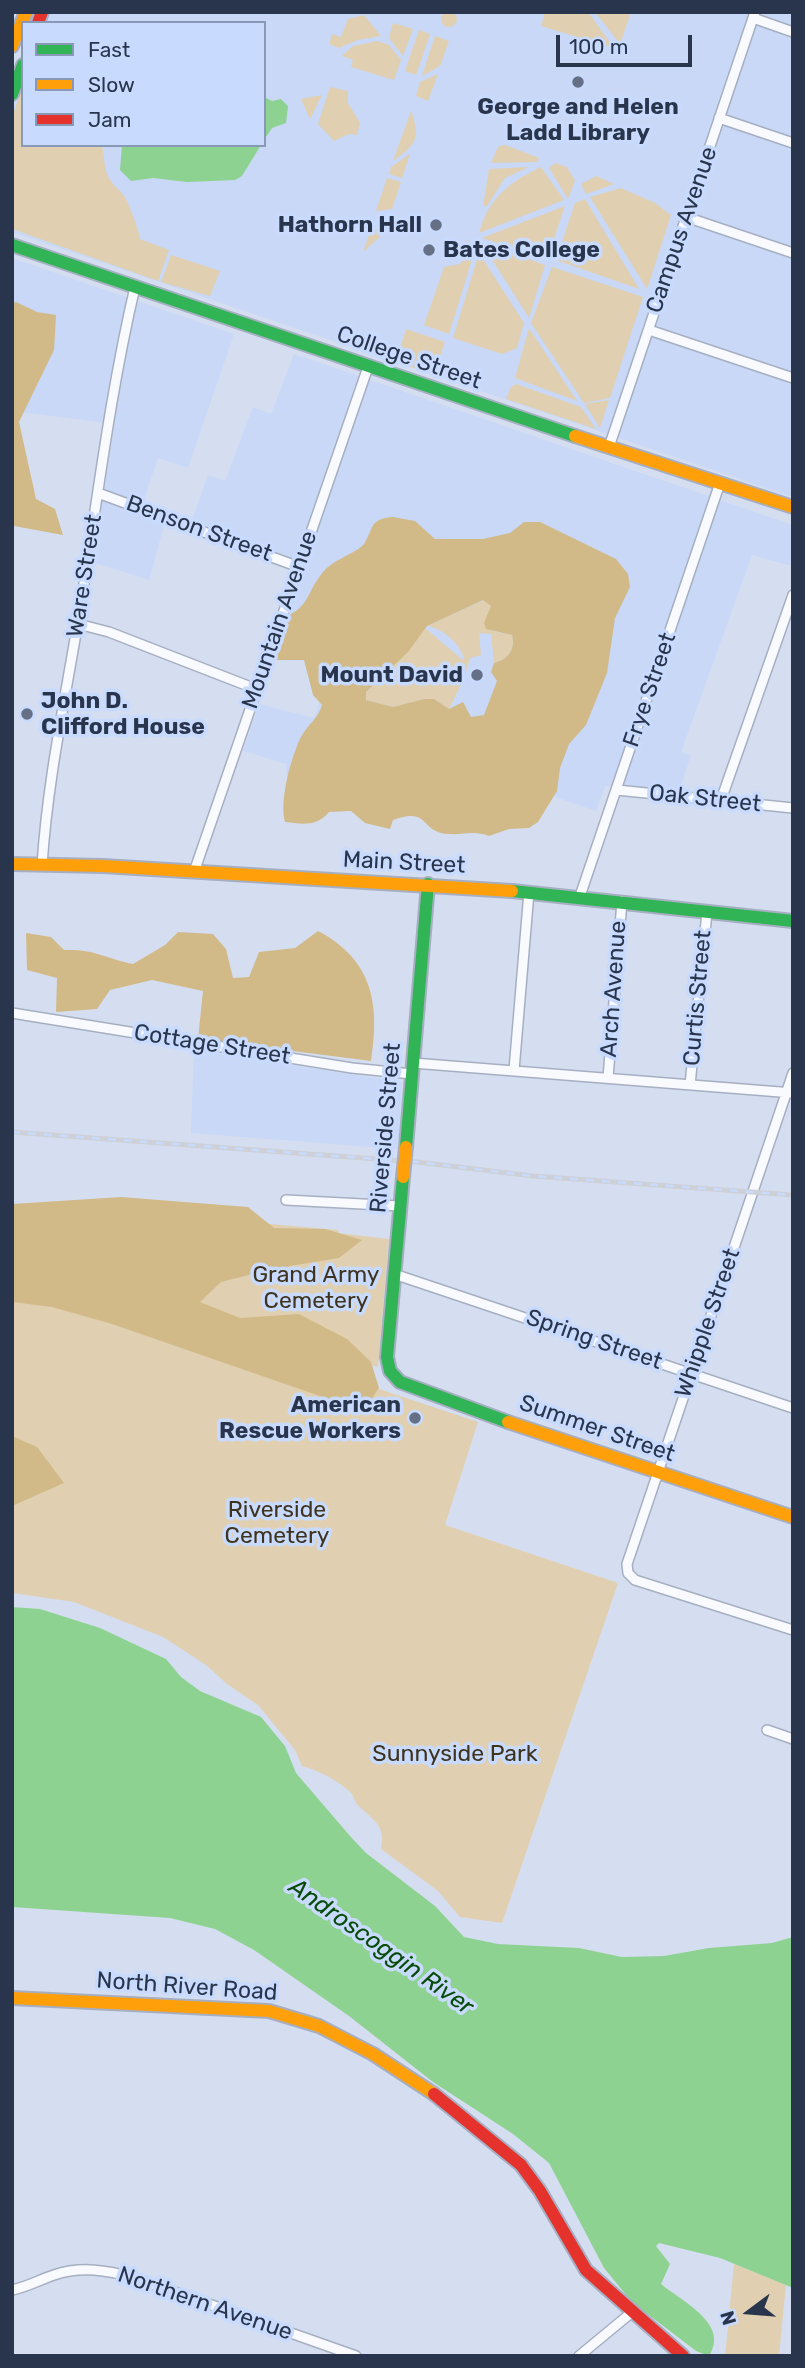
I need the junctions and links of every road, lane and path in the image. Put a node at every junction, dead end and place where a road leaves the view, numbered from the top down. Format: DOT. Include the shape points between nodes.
graph roads {
  1 [pos="754,15"];
  2 [pos="21,24"];
  3 [pos="793,32"];
  4 [pos="12,46"];
  5 [pos="21,70"];
  6 [pos="12,94"];
  7 [pos="719,118"];
  8 [pos="793,143"];
  9 [pos="687,217"];
  10 [pos="12,245"];
  11 [pos="793,253"];
  12 [pos="135,287"];
  13 [pos="649,330"];
  14 [pos="368,367"];
  15 [pos="793,378"];
  16 [pos="609,447"];
  17 [pos="720,483"];
  18 [pos="98,493"];
  19 [pos="793,507"];
  20 [pos="299,567"];
  21 [pos="793,595"];
  22 [pos="78,624"];
  23 [pos="256,689"];
  24 [pos="617,790"];
  25 [pos="721,800"];
  26 [pos="793,808"];
  27 [pos="12,864"];
  28 [pos="42,865"];
  29 [pos="194,873"];
  30 [pos="428,884"];
  31 [pos="529,892"];
  32 [pos="580,896"];
  33 [pos="622,901"];
  34 [pos="707,912"];
  35 [pos="793,921"];
  36 [pos="12,1013"];
  37 [pos="413,1068"];
  38 [pos="514,1070"];
  39 [pos="793,1073"];
  40 [pos="608,1078"];
  41 [pos="690,1085"];
  42 [pos="790,1092"];
  43 [pos="286,1200"];
  44 [pos="400,1206"];
  45 [pos="394,1274"];
  46 [pos="691,1373"];
  47 [pos="392,1374"];
  48 [pos="793,1408"];
  49 [pos="657,1472"];
  50 [pos="793,1517"];
  51 [pos="793,1630"];
  52 [pos="767,1730"];
  53 [pos="793,1739"];
  54 [pos="12,1998"];
  55 [pos="12,2290"];
  56 [pos="631,2313"];
  57 [pos="356,2356"];
  58 [pos="579,2356"];
  59 [pos="683,2356"];
  1 -- 3 [label="street"];
  1 -- 7 [label="street, Campus Avenue"];
  2 -- 4 [label="main road"];
  5 -- 6 [label="main road"];
  7 -- 8 [label="street"];
  7 -- 9 [label="street, Campus Avenue"];
  9 -- 11 [label="street"];
  9 -- 13 [label="street, Campus Avenue"];
  10 -- 12 [label="main road, College Street"];
  12 -- 14 [label="main road, College Street"];
  12 -- 18 [label="street, Ware Street"];
  13 -- 15 [label="street"];
  13 -- 16 [label="street, Campus Avenue"];
  14 -- 16 [label="main road, College Street"];
  14 -- 20 [label="street, Mountain Avenue"];
  16 -- 17 [label="main road, College Street"];
  17 -- 19 [label="main road, College Street"];
  17 -- 24 [label="street, Frye Street"];
  18 -- 20 [label="street, Benson Street"];
  18 -- 22 [label="street, Ware Street"];
  20 -- 23 [label="street, Mountain Avenue"];
  21 -- 25 [label="street"];
  22 -- 23 [label="street"];
  22 -- 28 [label="street, Ware Street" via="46,809"];
  23 -- 29 [label="street, Mountain Avenue"];
  24 -- 25 [label="street, Oak Street"];
  24 -- 32 [label="street, Frye Street"];
  25 -- 26 [label="street, Oak Street"];
  27 -- 28 [label="main road, Main Street"];
  28 -- 29 [label="main road, Main Street"];
  29 -- 30 [label="main road, Main Street"];
  30 -- 31 [label="main road, Main Street"];
  30 -- 37 [label="main road, Riverside Street"];
  31 -- 32 [label="main road, Main Street"];
  31 -- 38 [label="street"];
  32 -- 33 [label="main road, Main Street"];
  33 -- 34 [label="main road, Main Street"];
  33 -- 40 [label="street, Arch Avenue"];
  34 -- 35 [label="main road, Main Street"];
  34 -- 41 [label="street, Curtis Street"];
  36 -- 37 [label="street, Cottage Street" via="338,1065"];
  37 -- 38 [label="street, Cottage Street"];
  37 -- 44 [label="main road, Riverside Street, bridge"];
  38 -- 40 [label="street, Cottage Street"];
  39 -- 42 [label="street, Whipple Street"];
  40 -- 41 [label="street, Cottage Street"];
  41 -- 42 [label="street, Cottage Street"];
  42 -- 46 [label="street, Whipple Street"];
  43 -- 44 [label="street"];
  44 -- 45 [label="main road, Riverside Street"];
  45 -- 46 [label="street, Spring Street"];
  45 -- 47 [label="main road, Riverside Street" via="387,1357"];
  46 -- 48 [label="street, Spring Street"];
  46 -- 49 [label="street, Whipple Street"];
  47 -- 49 [label="main road, Summer Street" via="411,1388"];
  49 -- 50 [label="main road, Summer Street"];
  49 -- 51 [label="street, Whipple Street" via="628,1573 635,1580"];
  52 -- 53 [label="street"];
  54 -- 56 [label="main road, North River Road" via="255,2009 326,2029 418,2082 521,2165 586,2270"];
  55 -- 57 [label="street, Northern Avenue" via="58,2274 101,2270"];
  56 -- 58 [label="street"];
  56 -- 59 [label="main road, North River Road"];
}
